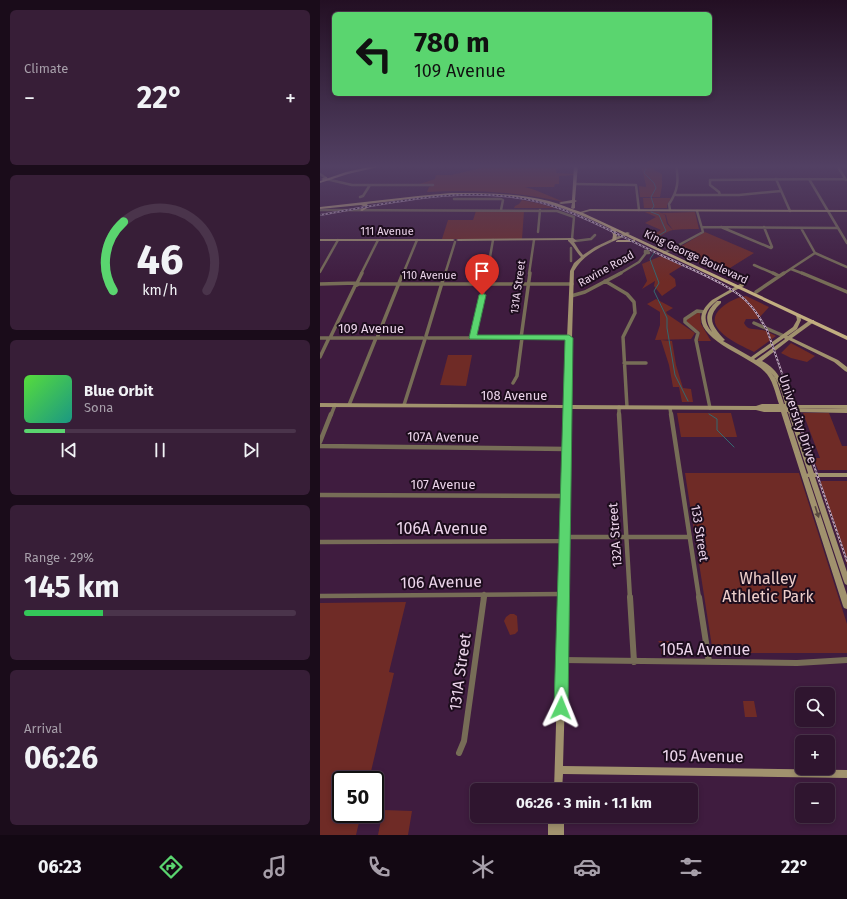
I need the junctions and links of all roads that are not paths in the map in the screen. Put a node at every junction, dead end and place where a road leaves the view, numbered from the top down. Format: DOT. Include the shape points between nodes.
graph roads {
  1 [pos="354,204"];
  2 [pos="361,204"];
  3 [pos="502,204"];
  4 [pos="554,204"];
  5 [pos="561,204"];
  6 [pos="573,204"];
  7 [pos="638,204"];
  8 [pos="669,204"];
  9 [pos="787,204"];
  10 [pos="824,204"];
  11 [pos="320,208"];
  12 [pos="573,208"];
  13 [pos="362,210"];
  14 [pos="501,210"];
  15 [pos="540,210"];
  16 [pos="639,210"];
  17 [pos="670,210"];
  18 [pos="697,211"];
  19 [pos="790,211"];
  20 [pos="828,211"];
  21 [pos="847,211"];
  22 [pos="579,212"];
  23 [pos="702,227"];
  24 [pos="721,227"];
  25 [pos="764,228"];
  26 [pos="801,228"];
  27 [pos="837,228"];
  28 [pos="613,229"];
  29 [pos="538,232"];
  30 [pos="596,235"];
  31 [pos="628,235"];
  32 [pos="320,240"];
  33 [pos="338,240"];
  34 [pos="378,240"];
  35 [pos="417,240"];
  36 [pos="493,240"];
  37 [pos="534,240"];
  38 [pos="616,240"];
  39 [pos="456,241"];
  40 [pos="573,242"];
  41 [pos="639,242"];
  42 [pos="847,243"];
  43 [pos="666,252"];
  44 [pos="646,253"];
  45 [pos="815,253"];
  46 [pos="583,257"];
  47 [pos="571,261"];
  48 [pos="754,265"];
  49 [pos="847,267"];
  50 [pos="791,269"];
  51 [pos="320,272"];
  52 [pos="779,276"];
  53 [pos="605,281"];
  54 [pos="358,283"];
  55 [pos="320,284"];
  56 [pos="399,284"];
  57 [pos="442,284"];
  58 [pos="485,284"];
  59 [pos="528,284"];
  60 [pos="572,284"];
  61 [pos="742,287"];
  62 [pos="756,292"];
  63 [pos="847,292"];
  64 [pos="571,296"];
  65 [pos="705,312"];
  66 [pos="798,315"];
  67 [pos="812,321"];
  68 [pos="754,323"];
  69 [pos="847,334"];
  70 [pos="787,337"];
  71 [pos="320,338"];
  72 [pos="330,338"];
  73 [pos="377,338"];
  74 [pos="426,338"];
  75 [pos="473,338"];
  76 [pos="521,338"];
  77 [pos="569,338"];
  78 [pos="847,338"];
  79 [pos="320,357"];
  80 [pos="755,360"];
  81 [pos="624,363"];
  82 [pos="646,363"];
  83 [pos="847,370"];
  84 [pos="512,383"];
  85 [pos="320,405"];
  86 [pos="335,405"];
  87 [pos="349,405"];
  88 [pos="404,405"];
  89 [pos="567,406"];
  90 [pos="619,407"];
  91 [pos="627,407"];
  92 [pos="847,407"];
  93 [pos="670,408"];
  94 [pos="710,408"];
  95 [pos="786,408"];
  96 [pos="847,410"];
  97 [pos="320,442"];
  98 [pos="320,446"];
  99 [pos="566,449"];
  100 [pos="808,475"];
  101 [pos="847,475"];
  102 [pos="320,495"];
  103 [pos="565,496"];
  104 [pos="626,537"];
  105 [pos="690,537"];
  106 [pos="564,539"];
  107 [pos="320,542"];
  108 [pos="847,582"];
  109 [pos="484,594"];
  110 [pos="563,594"];
  111 [pos="320,596"];
  112 [pos="847,606"];
  113 [pos="562,660"];
  114 [pos="847,660"];
  115 [pos="634,662"];
  116 [pos="709,662"];
  117 [pos="459,753"];
  118 [pos="559,770"];
  119 [pos="847,774"];
  120 [pos="558,783"];
  121 [pos="554,823"];
  122 [pos="559,823"];
  123 [pos="553,835"];
  124 [pos="559,835"];
  1 -- 11 [label="main road, King George Boulevard"];
  2 -- 11 [label="main road, King George Boulevard"];
  2 -- 13 [label="main road" via="367,207"];
  3 -- 14 [label="street"];
  4 -- 22 [label="main road, King George Boulevard"];
  5 -- 12 [label="main road, King George Boulevard"];
  6 -- 12 [label="main road"];
  7 -- 16 [label="street"];
  8 -- 17 [label="street"];
  9 -- 19 [label="street"];
  10 -- 20 [label="street"];
  11 -- 13 [label="street"];
  12 -- 22 [label="main road, King George Boulevard"];
  13 -- 14 [label="street"];
  14 -- 15 [label="street"];
  15 -- 29 [label="street"];
  15 -- 40 [label="street" via="567,213 574,219"];
  16 -- 17 [label="main road"];
  16 -- 22 [label="main road"];
  17 -- 18 [label="main road"];
  18 -- 19 [label="main road"];
  18 -- 23 [label="street"];
  19 -- 20 [label="main road"];
  20 -- 21 [label="main road"];
  20 -- 27 [label="street"];
  22 -- 28 [label="main road, King George Boulevard"];
  22 -- 31 [label="main road, King George Boulevard"];
  23 -- 24 [label="street"];
  23 -- 43 [label="street" via="701,234"];
  24 -- 25 [label="street"];
  24 -- 25 [label="street" via="770,248 772,247"];
  25 -- 26 [label="street"];
  26 -- 27 [label="street"];
  26 -- 45 [label="street"];
  27 -- 42 [label="street"];
  28 -- 31 [label="main road, King George Boulevard"];
  28 -- 38 [label="main road"];
  30 -- 40 [label="street, 111 Avenue" via="591,239"];
  31 -- 38 [label="main road"];
  31 -- 41 [label="main road, King George Boulevard"];
  31 -- 43 [label="main road, King George Boulevard"];
  32 -- 33 [label="main road, 111 Avenue"];
  33 -- 34 [label="main road, 111 Avenue"];
  33 -- 51 [label="street"];
  34 -- 35 [label="main road, 111 Avenue"];
  34 -- 54 [label="street"];
  35 -- 39 [label="main road, 111 Avenue"];
  35 -- 56 [label="street"];
  36 -- 37 [label="main road, 111 Avenue"];
  36 -- 39 [label="main road, 111 Avenue"];
  36 -- 58 [label="street"];
  37 -- 40 [label="main road, 111 Avenue"];
  37 -- 59 [label="street, 131A Street"];
  38 -- 41 [label="main road"];
  38 -- 46 [label="main road"];
  39 -- 57 [label="street"];
  40 -- 46 [label="main road"];
  40 -- 47 [label="street"];
  41 -- 43 [label="main road, King George Boulevard"];
  43 -- 61 [label="main road, King George Boulevard"];
  44 -- 53 [label="street, Ravine Road" via="640,262"];
  45 -- 49 [label="street"];
  45 -- 50 [label="street"];
  46 -- 60 [label="main road" via="574,266"];
  48 -- 52 [label="street"];
  50 -- 52 [label="street"];
  50 -- 63 [label="street"];
  52 -- 62 [label="street"];
  53 -- 64 [label="street, Ravine Road" via="576,296"];
  53 -- 81 [label="street" via="627,294 634,302 635,313 622,337"];
  54 -- 55 [label="street, 110 Avenue"];
  54 -- 56 [label="street, 110 Avenue"];
  54 -- 72 [label="street"];
  56 -- 57 [label="street, 110 Avenue"];
  56 -- 73 [label="street"];
  57 -- 58 [label="street, 110 Avenue"];
  57 -- 74 [label="street"];
  58 -- 59 [label="street, 110 Avenue"];
  58 -- 75 [label="street"];
  59 -- 60 [label="street, 110 Avenue"];
  59 -- 76 [label="street, 131A Street"];
  60 -- 64 [label="main road"];
  61 -- 62 [label="main road, King George Boulevard"];
  61 -- 65 [label="main road" via="712,303"];
  61 -- 66 [label="main road, King George Boulevard"];
  61 -- 80 [label="main road, University Drive" via="715,305 709,321 721,339"];
  62 -- 69 [label="main road, King George Boulevard"];
  64 -- 77 [label="main road"];
  65 -- 80 [label="main road, University Drive" via="705,324 712,336"];
  65 -- 94 [label="street" via="697,311 685,322 698,332 696,340"];
  66 -- 67 [label="main road, King George Boulevard"];
  66 -- 70 [label="main road" via="799,320"];
  67 -- 70 [label="main road"];
  67 -- 78 [label="main road, King George Boulevard"];
  68 -- 70 [label="street"];
  70 -- 80 [label="main road"];
  70 -- 83 [label="main road" via="838,362"];
  71 -- 72 [label="street, 109 Avenue"];
  72 -- 73 [label="street, 109 Avenue"];
  72 -- 79 [label="street"];
  73 -- 74 [label="street, 109 Avenue"];
  73 -- 87 [label="street"];
  74 -- 75 [label="street, 109 Avenue"];
  74 -- 88 [label="street"];
  75 -- 76 [label="street, 109 Avenue"];
  76 -- 77 [label="street, 109 Avenue"];
  76 -- 84 [label="street, 131A Street" via="517,376"];
  77 -- 89 [label="main road"];
  80 -- 95 [label="main road, University Drive" via="773,379"];
  81 -- 82 [label="street"];
  81 -- 91 [label="street"];
  85 -- 86 [label="main road, 108 Avenue"];
  86 -- 87 [label="main road, 108 Avenue"];
  86 -- 97 [label="street"];
  87 -- 88 [label="main road, 108 Avenue"];
  88 -- 89 [label="main road, 108 Avenue"];
  89 -- 90 [label="main road, 108 Avenue"];
  89 -- 99 [label="main road"];
  90 -- 91 [label="main road, 108 Avenue"];
  90 -- 104 [label="street, 132A Street"];
  91 -- 93 [label="main road, 108 Avenue"];
  92 -- 95 [label="main road, 108 Avenue"];
  93 -- 94 [label="main road, 108 Avenue"];
  93 -- 105 [label="street, 133 Street"];
  94 -- 95 [label="main road, 108 Avenue"];
  95 -- 96 [label="main road, 108 Avenue"];
  95 -- 100 [label="main road, University Drive"];
  98 -- 99 [label="street, 107A Avenue"];
  99 -- 103 [label="main road"];
  100 -- 101 [label="main road"];
  100 -- 108 [label="main road, University Drive"];
  100 -- 112 [label="main road, University Drive, one-way"];
  102 -- 103 [label="street, 107 Avenue"];
  103 -- 106 [label="main road"];
  104 -- 105 [label="street, 106A Avenue"];
  104 -- 106 [label="street, 106A Avenue"];
  104 -- 115 [label="street, 132A Street"];
  105 -- 116 [label="street, 133 Street"];
  106 -- 107 [label="street, 106A Avenue"];
  106 -- 110 [label="main road"];
  109 -- 110 [label="street, 106 Avenue"];
  109 -- 111 [label="street, 106 Avenue"];
  109 -- 117 [label="street, 131A Street" via="464,741"];
  110 -- 113 [label="main road"];
  113 -- 115 [label="street, 105A Avenue"];
  113 -- 118 [label="main road"];
  114 -- 116 [label="street, 105A Avenue" via="797,663"];
  115 -- 116 [label="street, 105A Avenue"];
  118 -- 119 [label="main road, 105 Avenue"];
  118 -- 120 [label="main road"];
  121 -- 123 [label="main road"];
  122 -- 124 [label="main road"];
}
